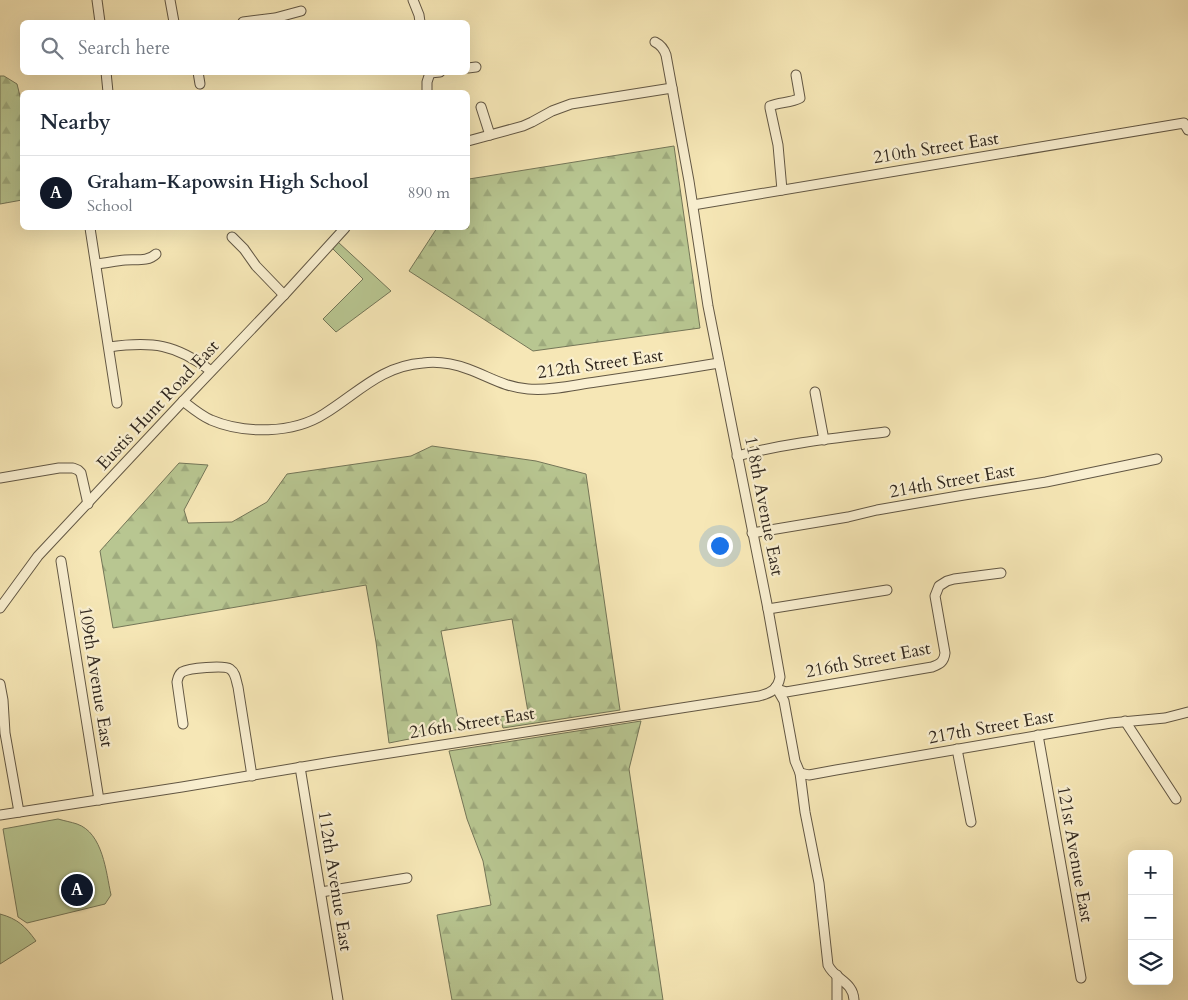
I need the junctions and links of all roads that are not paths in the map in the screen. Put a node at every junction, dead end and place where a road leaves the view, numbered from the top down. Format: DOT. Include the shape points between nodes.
graph roads {
  1 [pos="97,0"];
  2 [pos="170,0"];
  3 [pos="413,0"];
  4 [pos="301,11"];
  5 [pos="100,20"];
  6 [pos="174,20"];
  7 [pos="258,20"];
  8 [pos="420,20"];
  9 [pos="655,42"];
  10 [pos="796,74"];
  11 [pos="106,75"];
  12 [pos="198,75"];
  13 [pos="429,75"];
  14 [pos="200,84"];
  15 [pos="672,88"];
  16 [pos="108,90"];
  17 [pos="427,90"];
  18 [pos="481,108"];
  19 [pos="1186,126"];
  20 [pos="490,135"];
  21 [pos="470,140"];
  22 [pos="782,190"];
  23 [pos="693,205"];
  24 [pos="90,230"];
  25 [pos="339,230"];
  26 [pos="232,237"];
  27 [pos="156,254"];
  28 [pos="96,264"];
  29 [pos="284,295"];
  30 [pos="108,347"];
  31 [pos="720,364"];
  32 [pos="212,371"];
  33 [pos="815,392"];
  34 [pos="183,401"];
  35 [pos="117,403"];
  36 [pos="885,432"];
  37 [pos="824,440"];
  38 [pos="737,456"];
  39 [pos="1157,459"];
  40 [pos="0,478"];
  41 [pos="88,504"];
  42 [pos="752,533"];
  43 [pos="61,560"];
  44 [pos="1001,573"];
  45 [pos="887,590"];
  46 [pos="0,608"];
  47 [pos="768,609"];
  48 [pos="0,684"];
  49 [pos="776,687"];
  50 [pos="1188,712"];
  51 [pos="1125,721"];
  52 [pos="183,724"];
  53 [pos="1038,735"];
  54 [pos="957,750"];
  55 [pos="300,767"];
  56 [pos="800,773"];
  57 [pos="252,776"];
  58 [pos="1176,798"];
  59 [pos="99,800"];
  60 [pos="19,812"];
  61 [pos="0,815"];
  62 [pos="971,822"];
  63 [pos="407,878"];
  64 [pos="321,892"];
  65 [pos="837,975"];
  66 [pos="1081,978"];
  67 [pos="338,1000"];
  68 [pos="837,1000"];
  69 [pos="854,1000"];
  1 -- 5 [label="street"];
  2 -- 6 [label="street"];
  3 -- 8 [label="street"];
  4 -- 7 [label="street"];
  9 -- 15 [label="street, 118th Avenue East" via="666,55"];
  10 -- 22 [label="street" via="800,98 770,106"];
  11 -- 16 [label="street"];
  12 -- 14 [label="street"];
  13 -- 17 [label="street"];
  15 -- 20 [label="street" via="571,104 523,126"];
  15 -- 23 [label="street, 118th Avenue East"];
  18 -- 20 [label="street"];
  19 -- 22 [label="street, 210th Street East"];
  20 -- 21 [label="street"];
  22 -- 23 [label="street, 210th Street East"];
  23 -- 31 [label="street, 118th Avenue East"];
  24 -- 28 [label="street"];
  25 -- 29 [label="street, Eustis Hunt Road East"];
  26 -- 29 [label="street"];
  27 -- 28 [label="street" via="146,259"];
  28 -- 30 [label="street"];
  29 -- 32 [label="street, Eustis Hunt Road East"];
  30 -- 32 [label="street" via="153,344 193,358"];
  30 -- 35 [label="street"];
  31 -- 34 [label="street, 212th Street East" via="541,390 509,387 458,366 422,363 387,372 322,416 302,425 280,429 249,429 221,424"];
  31 -- 38 [label="street, 118th Avenue East"];
  32 -- 34 [label="street, Eustis Hunt Road East"];
  33 -- 37 [label="street"];
  34 -- 41 [label="street, Eustis Hunt Road East"];
  36 -- 37 [label="street"];
  37 -- 38 [label="street"];
  38 -- 42 [label="street, 118th Avenue East"];
  39 -- 42 [label="street, 214th Street East" via="1046,482"];
  40 -- 41 [label="street" via="73,468 81,474"];
  41 -- 46 [label="street, Eustis Hunt Road East" via="38,556"];
  42 -- 47 [label="street, 118th Avenue East"];
  43 -- 59 [label="street, 109th Avenue East"];
  44 -- 49 [label="street, 216th Street East" via="954,579 939,586 935,596 945,653 942,663 786,692"];
  45 -- 47 [label="street"];
  47 -- 49 [label="street, 118th Avenue East" via="780,677"];
  48 -- 60 [label="street"];
  49 -- 55 [label="street, 216th Street East" via="759,696"];
  49 -- 56 [label="street, 118th Avenue East" via="784,701"];
  50 -- 51 [label="street, 217th Street East" via="1158,719"];
  51 -- 53 [label="street, 217th Street East"];
  51 -- 58 [label="street"];
  52 -- 57 [label="street" via="178,682 180,673 204,668 232,670 238,687"];
  53 -- 54 [label="street, 217th Street East"];
  53 -- 66 [label="street, 121st Avenue East"];
  54 -- 56 [label="street, 217th Street East" via="809,775"];
  54 -- 62 [label="street"];
  55 -- 57 [label="street, 216th Street East"];
  55 -- 64 [label="street, 112th Avenue East"];
  56 -- 65 [label="street, 118th Avenue East" via="819,883 828,968"];
  57 -- 59 [label="street, 216th Street East"];
  59 -- 60 [label="street, 216th Street East"];
  60 -- 61 [label="street, 216th Street East"];
  63 -- 64 [label="street"];
  64 -- 67 [label="street, 112th Avenue East"];
  65 -- 68 [label="street, 118th Avenue East"];
  65 -- 69 [label="street, 118th Avenue East" via="850,987"];
}
